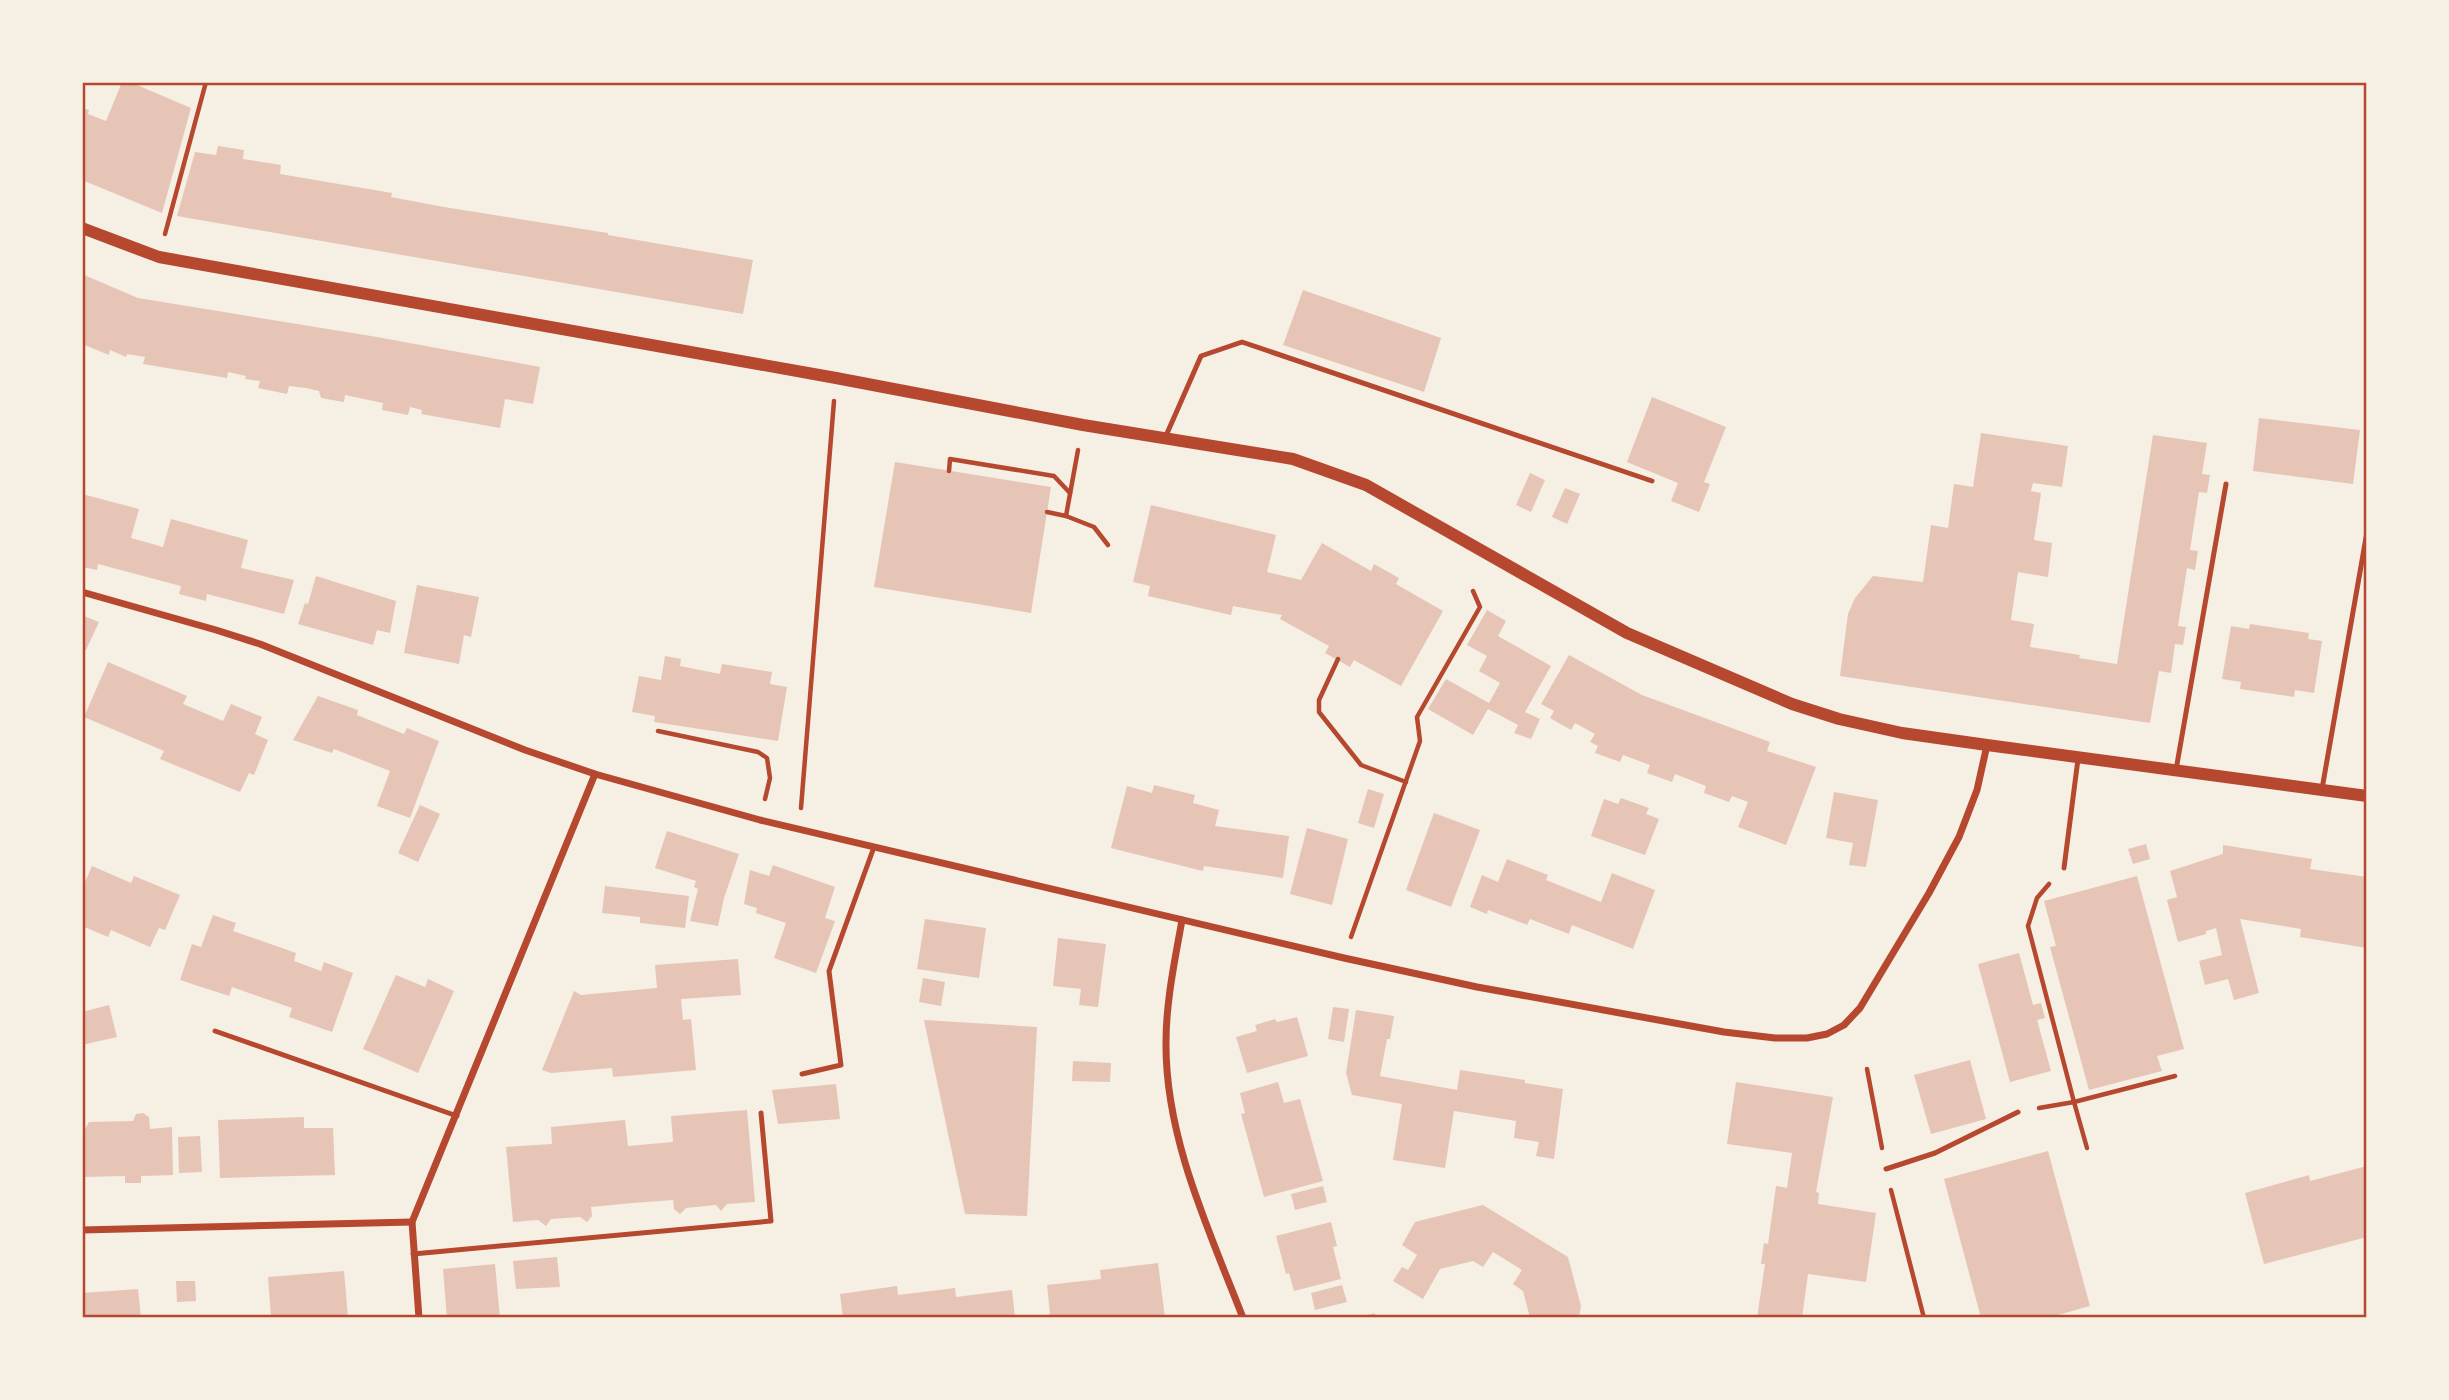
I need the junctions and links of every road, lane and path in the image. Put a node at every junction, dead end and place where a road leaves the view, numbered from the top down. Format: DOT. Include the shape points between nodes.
graph roads {
  1 [pos="206,82"];
  2 [pos="170,217"];
  3 [pos="82,228"];
  4 [pos="832,415"];
  5 [pos="1165,438"];
  6 [pos="1075,469"];
  7 [pos="949,471"];
  8 [pos="1652,481"];
  9 [pos="2226,484"];
  10 [pos="1070,493"];
  11 [pos="1047,512"];
  12 [pos="1066,516"];
  13 [pos="2367,532"];
  14 [pos="1108,545"];
  15 [pos="1473,591"];
  16 [pos="82,592"];
  17 [pos="1338,659"];
  18 [pos="659,731"];
  19 [pos="1987,746"];
  20 [pos="2078,756"];
  21 [pos="2176,770"];
  22 [pos="595,774"];
  23 [pos="1406,782"];
  24 [pos="2322,789"];
  25 [pos="2367,796"];
  26 [pos="760,820"];
  27 [pos="799,830"];
  28 [pos="874,847"];
  29 [pos="2064,869"];
  30 [pos="1182,920"];
  31 [pos="1344,958"];
  32 [pos="215,1031"];
  33 [pos="1867,1069"];
  34 [pos="802,1074"];
  35 [pos="2175,1076"];
  36 [pos="2074,1102"];
  37 [pos="2018,1112"];
  38 [pos="761,1113"];
  39 [pos="457,1116"];
  40 [pos="2087,1147"];
  41 [pos="1886,1169"];
  42 [pos="412,1222"];
  43 [pos="82,1230"];
  44 [pos="413,1254"];
  45 [pos="419,1318"];
  46 [pos="1243,1318"];
  47 [pos="1924,1318"];
  1 -- 2 [label="path"];
  3 -- 5 [label="street" via="159,257"];
  4 -- 27 [label="path"];
  5 -- 8 [label="lane" via="1201,356 1242,342"];
  5 -- 19 [label="street" via="1293,458 1366,485 1627,633 1792,704 1902,733"];
  6 -- 10 [label="path"];
  7 -- 10 [label="path" via="950,459 1054,476"];
  9 -- 21 [label="lane"];
  10 -- 12 [label="path"];
  11 -- 12 [label="path"];
  12 -- 14 [label="path" via="1094,527"];
  13 -- 24 [label="lane"];
  15 -- 23 [label="path" via="1480,607 1417,717 1420,741"];
  16 -- 22 [label="street" via="260,644"];
  17 -- 23 [label="path" via="1319,700 1319,712 1361,765"];
  18 -- 26 [label="path" via="758,752 767,758 770,778"];
  19 -- 20 [label="street"];
  19 -- 31 [label="street" via="1977,790 1948,859 1860,1009 1828,1034 1793,1039 1724,1032"];
  20 -- 21 [label="street"];
  20 -- 29 [label="lane"];
  21 -- 24 [label="street"];
  22 -- 26 [label="street"];
  22 -- 39 [label="street"];
  23 -- 31 [label="path"];
  24 -- 25 [label="street"];
  26 -- 27 [label="street"];
  27 -- 28 [label="street"];
  28 -- 30 [label="street"];
  28 -- 34 [label="lane" via="829,971 841,1065"];
  29 -- 36 [label="path" via="2036,898 2028,926"];
  30 -- 31 [label="street"];
  30 -- 46 [label="street" via="1166,1042 1172,1113 1196,1195"];
  32 -- 39 [label="lane"];
  33 -- 41 [label="path"];
  35 -- 36 [label="path"];
  36 -- 37 [label="path"];
  36 -- 40 [label="path"];
  37 -- 41 [label="lane" via="1935,1153"];
  38 -- 44 [label="lane" via="771,1221"];
  39 -- 42 [label="street"];
  41 -- 47 [label="path"];
  42 -- 43 [label="street"];
  42 -- 44 [label="street"];
  44 -- 45 [label="street"];
}
